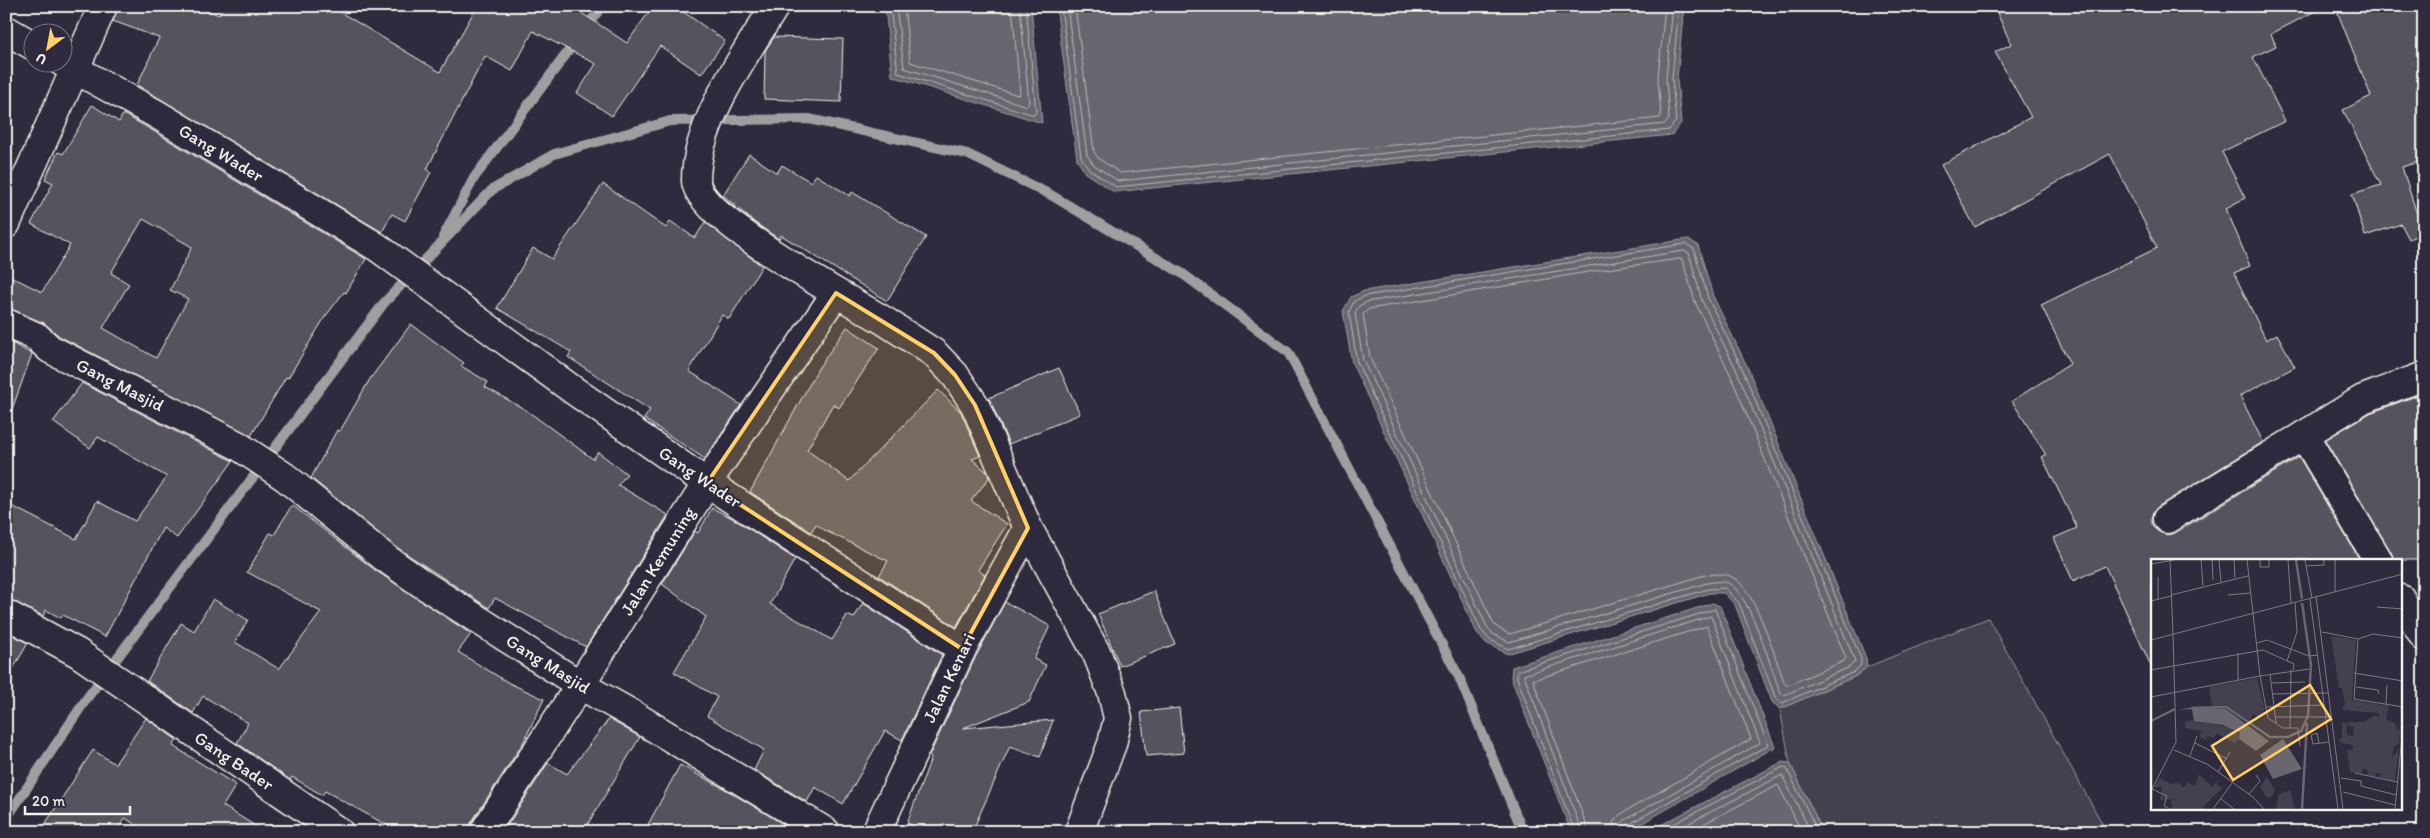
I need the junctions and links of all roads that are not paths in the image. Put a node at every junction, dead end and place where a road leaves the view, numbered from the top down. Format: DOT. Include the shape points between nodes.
graph roads {
  1 [pos="103,6"];
  2 [pos="775,6"];
  3 [pos="6,30"];
  4 [pos="22,39"];
  5 [pos="72,59"];
  6 [pos="72,68"];
  7 [pos="66,72"];
  8 [pos="6,224"];
  9 [pos="836,293"];
  10 [pos="6,323"];
  11 [pos="2424,376"];
  12 [pos="2304,435"];
  13 [pos="707,483"];
  14 [pos="2167,518"];
  15 [pos="1028,528"];
  16 [pos="2377,559"];
  17 [pos="2402,601"];
  18 [pos="6,614"];
  19 [pos="2424,637"];
  20 [pos="962,648"];
  21 [pos="580,685"];
  22 [pos="339,832"];
  23 [pos="484,832"];
  24 [pos="826,832"];
  25 [pos="876,832"];
  26 [pos="1079,832"];
  1 -- 5 [label="street"];
  2 -- 9 [label="street" via="720,97 700,151 698,191 704,200 770,253"];
  3 -- 4 [label="street"];
  6 -- 13 [label="street, Gang Wader" via="158,115 377,247"];
  7 -- 8 [label="street"];
  9 -- 13 [label="street, Jalan Kemuning"];
  9 -- 15 [label="street" via="934,354 955,375 975,405"];
  10 -- 21 [label="street, Gang Masjid" via="38,337 57,353 237,444 285,477 421,584"];
  11 -- 12 [label="street" via="2363,399"];
  12 -- 14 [label="street"];
  12 -- 16 [label="street"];
  13 -- 20 [label="street, Gang Wader"];
  13 -- 21 [label="street, Jalan Kemuning"];
  15 -- 20 [label="street, Jalan Kenari"];
  15 -- 26 [label="street" via="1096,654 1118,718 1112,744"];
  17 -- 19 [label="street"];
  18 -- 22 [label="street, Gang Bader" via="78,653"];
  20 -- 25 [label="street, Jalan Kenari"];
  21 -- 23 [label="street, Jalan Kemuning"];
  21 -- 24 [label="street, Gang Masjid"];
}
